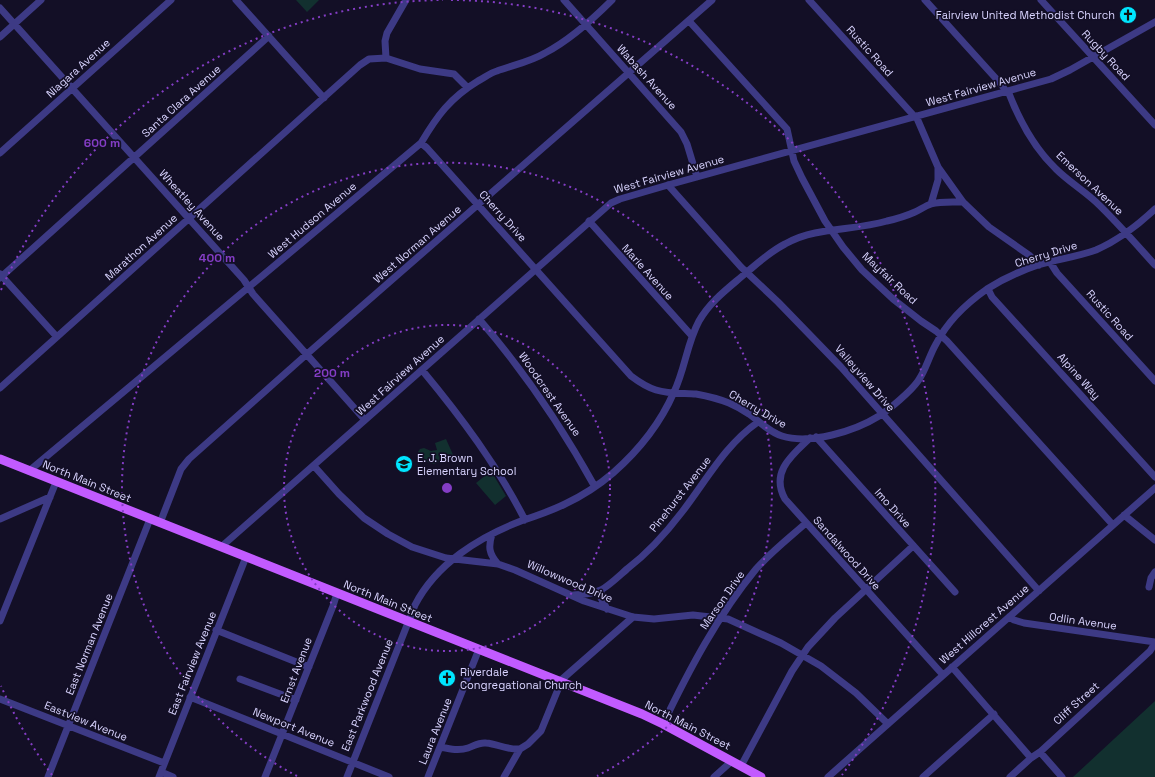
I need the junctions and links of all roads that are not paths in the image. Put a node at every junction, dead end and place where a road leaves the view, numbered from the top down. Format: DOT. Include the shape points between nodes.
graph roads {
  1 [pos="41,0"];
  2 [pos="170,0"];
  3 [pos="236,0"];
  4 [pos="406,0"];
  5 [pos="564,0"];
  6 [pos="612,0"];
  7 [pos="712,0"];
  8 [pos="809,0"];
  9 [pos="925,0"];
  10 [pos="1041,0"];
  11 [pos="0,8"];
  12 [pos="689,21"];
  13 [pos="1155,22"];
  14 [pos="15,24"];
  15 [pos="586,24"];
  16 [pos="269,36"];
  17 [pos="0,37"];
  18 [pos="1093,57"];
  19 [pos="386,58"];
  20 [pos="629,74"];
  21 [pos="72,88"];
  22 [pos="467,88"];
  23 [pos="1007,91"];
  24 [pos="324,98"];
  25 [pos="916,116"];
  26 [pos="1155,125"];
  27 [pos="421,143"];
  28 [pos="792,152"];
  29 [pos="0,153"];
  30 [pos="134,157"];
  31 [pos="938,167"];
  32 [pos="697,177"];
  33 [pos="668,185"];
  34 [pos="963,202"];
  35 [pos="931,204"];
  36 [pos="478,205"];
  37 [pos="1155,209"];
  38 [pos="189,219"];
  39 [pos="589,221"];
  40 [pos="831,230"];
  41 [pos="1126,233"];
  42 [pos="1050,262"];
  43 [pos="1039,265"];
  44 [pos="1155,265"];
  45 [pos="536,269"];
  46 [pos="746,273"];
  47 [pos="1,276"];
  48 [pos="249,287"];
  49 [pos="988,289"];
  50 [pos="479,319"];
  51 [pos="692,336"];
  52 [pos="941,336"];
  53 [pos="57,337"];
  54 [pos="307,354"];
  55 [pos="422,370"];
  56 [pos="1155,381"];
  57 [pos="0,388"];
  58 [pos="674,392"];
  59 [pos="882,414"];
  60 [pos="365,420"];
  61 [pos="758,422"];
  62 [pos="813,438"];
  63 [pos="0,459"];
  64 [pos="314,466"];
  65 [pos="29,471"];
  66 [pos="1155,477"];
  67 [pos="56,482"];
  68 [pos="595,487"];
  69 [pos="1155,488"];
  70 [pos="50,497"];
  71 [pos="1124,515"];
  72 [pos="0,519"];
  73 [pos="150,519"];
  74 [pos="526,520"];
  75 [pos="160,523"];
  76 [pos="806,523"];
  77 [pos="1113,525"];
  78 [pos="492,534"];
  79 [pos="1155,540"];
  80 [pos="914,546"];
  81 [pos="221,548"];
  82 [pos="246,557"];
  83 [pos="455,559"];
  84 [pos="498,564"];
  85 [pos="1155,572"];
  86 [pos="1149,587"];
  87 [pos="601,590"];
  88 [pos="866,590"];
  89 [pos="1039,591"];
  90 [pos="955,592"];
  91 [pos="337,593"];
  92 [pos="574,595"];
  93 [pos="607,609"];
  94 [pos="633,617"];
  95 [pos="1009,617"];
  96 [pos="720,618"];
  97 [pos="0,621"];
  98 [pos="408,621"];
  99 [pos="216,630"];
  100 [pos="1155,643"];
  101 [pos="479,650"];
  102 [pos="803,655"];
  103 [pos="309,667"];
  104 [pos="952,667"];
  105 [pos="943,675"];
  106 [pos="240,679"];
  107 [pos="561,682"];
  108 [pos="190,697"];
  109 [pos="0,699"];
  110 [pos="296,700"];
  111 [pos="994,714"];
  112 [pos="663,724"];
  113 [pos="888,724"];
  114 [pos="69,725"];
  115 [pos="282,734"];
  116 [pos="440,747"];
  117 [pos="520,749"];
  118 [pos="1040,752"];
  119 [pos="1031,758"];
  120 [pos="732,761"];
  121 [pos="353,762"];
  122 [pos="164,763"];
  123 [pos="741,766"];
  124 [pos="160,775"];
  125 [pos="48,777"];
  126 [pos="173,777"];
  127 [pos="265,777"];
  128 [pos="347,777"];
  129 [pos="390,777"];
  130 [pos="428,777"];
  131 [pos="504,777"];
  132 [pos="714,777"];
  133 [pos="761,777"];
  134 [pos="828,777"];
  135 [pos="923,777"];
  136 [pos="1010,777"];
  137 [pos="1062,777"];
  1 -- 14 [label="street"];
  2 -- 21 [label="street, Niagara Avenue"];
  3 -- 16 [label="street"];
  4 -- 19 [label="street" via="387,33"];
  5 -- 15 [label="street, Wabash Avenue"];
  6 -- 15 [label="street, West Hudson Avenue"];
  7 -- 12 [label="street, West Norman Avenue"];
  8 -- 25 [label="street, Rustic Road"];
  9 -- 23 [label="street, Emerson Avenue"];
  10 -- 18 [label="street, Rugby Road"];
  11 -- 14 [label="street, Wheatley Avenue"];
  12 -- 20 [label="street, West Norman Avenue"];
  12 -- 28 [label="street, Mayfair Road" via="785,126"];
  13 -- 18 [label="street, West Fairview Avenue"];
  14 -- 17 [label="street"];
  14 -- 21 [label="street, Wheatley Avenue"];
  15 -- 20 [label="street, Wabash Avenue"];
  15 -- 22 [label="street, West Hudson Avenue" via="546,53 496,71"];
  16 -- 24 [label="street"];
  16 -- 30 [label="street, Santa Clara Avenue"];
  18 -- 23 [label="street, West Fairview Avenue" via="1058,76"];
  18 -- 26 [label="street, Rugby Road"];
  19 -- 22 [label="street" via="420,69 454,74"];
  19 -- 24 [label="street, Marathon Avenue" via="369,59"];
  20 -- 32 [label="street, Wabash Avenue" via="681,132"];
  20 -- 36 [label="street, West Norman Avenue"];
  21 -- 29 [label="street, Niagara Avenue"];
  21 -- 30 [label="street, Wheatley Avenue"];
  22 -- 27 [label="street, West Hudson Avenue" via="445,107"];
  23 -- 25 [label="street, West Fairview Avenue"];
  23 -- 41 [label="street, Emerson Avenue" via="1022,124 1044,156"];
  24 -- 38 [label="street, Marathon Avenue"];
  25 -- 28 [label="street, West Fairview Avenue"];
  25 -- 31 [label="street, Rustic Road"];
  27 -- 36 [label="street, Cherry Drive"];
  27 -- 48 [label="street, West Hudson Avenue"];
  28 -- 32 [label="street, West Fairview Avenue"];
  28 -- 40 [label="street, Mayfair Road" via="806,188"];
  30 -- 38 [label="street, Wheatley Avenue"];
  30 -- 47 [label="street, Santa Clara Avenue"];
  31 -- 34 [label="street, Rustic Road"];
  31 -- 35 [label="street" via="938,180"];
  32 -- 33 [label="street, West Fairview Avenue"];
  33 -- 39 [label="street, West Fairview Avenue" via="615,201"];
  33 -- 46 [label="street, Valleyview Drive"];
  34 -- 35 [label="street, East Parkwood Avenue"];
  34 -- 43 [label="street, Rustic Road" via="989,227"];
  35 -- 40 [label="street, East Parkwood Avenue" via="887,221"];
  36 -- 45 [label="street, Cherry Drive"];
  36 -- 54 [label="street, West Norman Avenue"];
  37 -- 41 [label="street, Cherry Drive"];
  38 -- 48 [label="street, Wheatley Avenue"];
  38 -- 53 [label="street, Marathon Avenue"];
  39 -- 45 [label="street, West Fairview Avenue"];
  39 -- 51 [label="street, Marie Avenue"];
  40 -- 46 [label="street, East Parkwood Avenue" via="798,237 784,244"];
  40 -- 52 [label="street, Mayfair Road" via="870,278"];
  41 -- 42 [label="street, Cherry Drive" via="1094,250"];
  41 -- 44 [label="street, Emerson Avenue"];
  42 -- 43 [label="street, Cherry Drive"];
  42 -- 56 [label="street, Rustic Road" via="1057,273"];
  43 -- 49 [label="street, Cherry Drive"];
  45 -- 50 [label="street, West Fairview Avenue"];
  45 -- 58 [label="street, Cherry Drive" via="631,376 655,390"];
  46 -- 51 [label="street, East Parkwood Avenue" via="713,302 702,316"];
  46 -- 59 [label="street, Valleyview Drive" via="813,337"];
  47 -- 53 [label="street"];
  48 -- 54 [label="street, Wheatley Avenue"];
  48 -- 65 [label="street, West Hudson Avenue"];
  49 -- 52 [label="street, Cherry Drive" via="960,312"];
  49 -- 66 [label="street, Alpine Way" via="999,305"];
  50 -- 55 [label="street, West Fairview Avenue"];
  50 -- 68 [label="street, Woodcrest Avenue" via="541,398"];
  51 -- 58 [label="street, East Parkwood Avenue"];
  52 -- 59 [label="street, Cherry Drive" via="918,381"];
  52 -- 77 [label="street, Mayfair Road"];
  53 -- 57 [label="street, Marathon Avenue"];
  54 -- 60 [label="street, Wheatley Avenue"];
  54 -- 75 [label="street, West Norman Avenue" via="185,463"];
  55 -- 60 [label="street, West Fairview Avenue"];
  55 -- 74 [label="street" via="475,437 513,495"];
  58 -- 61 [label="street, Cherry Drive" via="719,399 737,407"];
  58 -- 68 [label="street, East Parkwood Avenue" via="655,426 639,447"];
  59 -- 62 [label="street, Cherry Drive" via="842,432"];
  59 -- 89 [label="street, Valleyview Drive"];
  60 -- 64 [label="street, West Fairview Avenue"];
  61 -- 62 [label="street, Cherry Drive" via="780,435 796,439"];
  61 -- 87 [label="street, Pinehurst Avenue" via="726,452 683,512 656,543"];
  62 -- 76 [label="street, Sandalwood Drive" via="785,463 779,480 784,499"];
  62 -- 80 [label="street, Imo Drive"];
  63 -- 65 [label="main road, North Main Street"];
  64 -- 81 [label="street, West Fairview Avenue"];
  64 -- 83 [label="street, Willowwood Drive" via="354,509 377,527 412,547"];
  65 -- 67 [label="main road, North Main Street"];
  67 -- 70 [label="street"];
  67 -- 73 [label="main road, North Main Street"];
  68 -- 74 [label="street, East Parkwood Avenue" via="566,504"];
  69 -- 71 [label="street, West Hillcrest Avenue"];
  70 -- 72 [label="street"];
  70 -- 97 [label="street"];
  71 -- 77 [label="street, West Hillcrest Avenue"];
  71 -- 79 [label="street"];
  73 -- 75 [label="main road, North Main Street"];
  73 -- 114 [label="street, East Norman Avenue"];
  74 -- 78 [label="street, East Parkwood Avenue"];
  75 -- 81 [label="main road, North Main Street"];
  76 -- 88 [label="street, Sandalwood Drive"];
  76 -- 96 [label="street, Marson Drive" via="757,568"];
  77 -- 89 [label="street, West Hillcrest Avenue"];
  78 -- 83 [label="street, East Parkwood Avenue"];
  78 -- 84 [label="street" via="491,557"];
  80 -- 88 [label="street"];
  80 -- 90 [label="street, Imo Drive"];
  81 -- 82 [label="main road, North Main Street"];
  82 -- 91 [label="main road, North Main Street"];
  82 -- 99 [label="street, East Fairview Avenue"];
  83 -- 84 [label="street, Willowwood Drive"];
  83 -- 98 [label="street, East Parkwood Avenue" via="427,585"];
  84 -- 92 [label="street, Willowwood Drive"];
  85 -- 86 [label="street"];
  87 -- 92 [label="street, Pinehurst Avenue"];
  87 -- 93 [label="street" via="601,598"];
  88 -- 102 [label="street" via="834,618"];
  88 -- 105 [label="street, Sandalwood Drive"];
  89 -- 95 [label="street, West Hillcrest Avenue"];
  91 -- 98 [label="main road, North Main Street"];
  91 -- 103 [label="street, Ernst Avenue"];
  92 -- 93 [label="street, Willowwood Drive"];
  93 -- 94 [label="street, Willowwood Drive"];
  94 -- 96 [label="street, Willowwood Drive" via="654,619 694,615"];
  94 -- 107 [label="street"];
  95 -- 100 [label="street, Odlin Avenue" via="1024,623"];
  95 -- 104 [label="street, West Hillcrest Avenue"];
  96 -- 102 [label="street, Willowwood Drive" via="761,633"];
  96 -- 112 [label="street, Marson Drive"];
  98 -- 101 [label="main road, North Main Street"];
  98 -- 121 [label="street, East Parkwood Avenue"];
  99 -- 103 [label="street"];
  99 -- 108 [label="street, East Fairview Avenue"];
  100 -- 118 [label="street, Cliff Street" via="1150,651"];
  101 -- 107 [label="main road, North Main Street"];
  101 -- 116 [label="street, Laura Avenue"];
  102 -- 113 [label="street, Willowwood Drive" via="851,689"];
  102 -- 123 [label="street"];
  103 -- 110 [label="street, Ernst Avenue"];
  104 -- 105 [label="street, West Hillcrest Avenue"];
  104 -- 111 [label="street"];
  105 -- 113 [label="street, West Hillcrest Avenue"];
  106 -- 110 [label="street"];
  107 -- 112 [label="main road, North Main Street"];
  107 -- 117 [label="street" via="541,731"];
  108 -- 115 [label="street, Newport Avenue"];
  108 -- 122 [label="street, East Fairview Avenue"];
  109 -- 114 [label="street, Eastview Avenue"];
  110 -- 115 [label="street, Ernst Avenue"];
  111 -- 119 [label="street"];
  111 -- 135 [label="street"];
  112 -- 120 [label="main road, North Main Street"];
  113 -- 134 [label="street, West Hillcrest Avenue"];
  114 -- 122 [label="street, Eastview Avenue"];
  114 -- 125 [label="street, East Norman Avenue"];
  115 -- 121 [label="street, Newport Avenue"];
  115 -- 127 [label="street, Ernst Avenue"];
  116 -- 117 [label="street" via="462,750 486,743"];
  116 -- 130 [label="street, Laura Avenue"];
  117 -- 131 [label="street"];
  118 -- 119 [label="street, Cliff Street"];
  118 -- 137 [label="street"];
  119 -- 136 [label="street, Cliff Street"];
  120 -- 123 [label="main road, North Main Street"];
  120 -- 132 [label="street"];
  121 -- 128 [label="street, East Parkwood Avenue"];
  121 -- 129 [label="street, Newport Avenue"];
  122 -- 124 [label="street, East Fairview Avenue"];
  123 -- 133 [label="main road, North Main Street"];
  124 -- 126 [label="street"];
}
